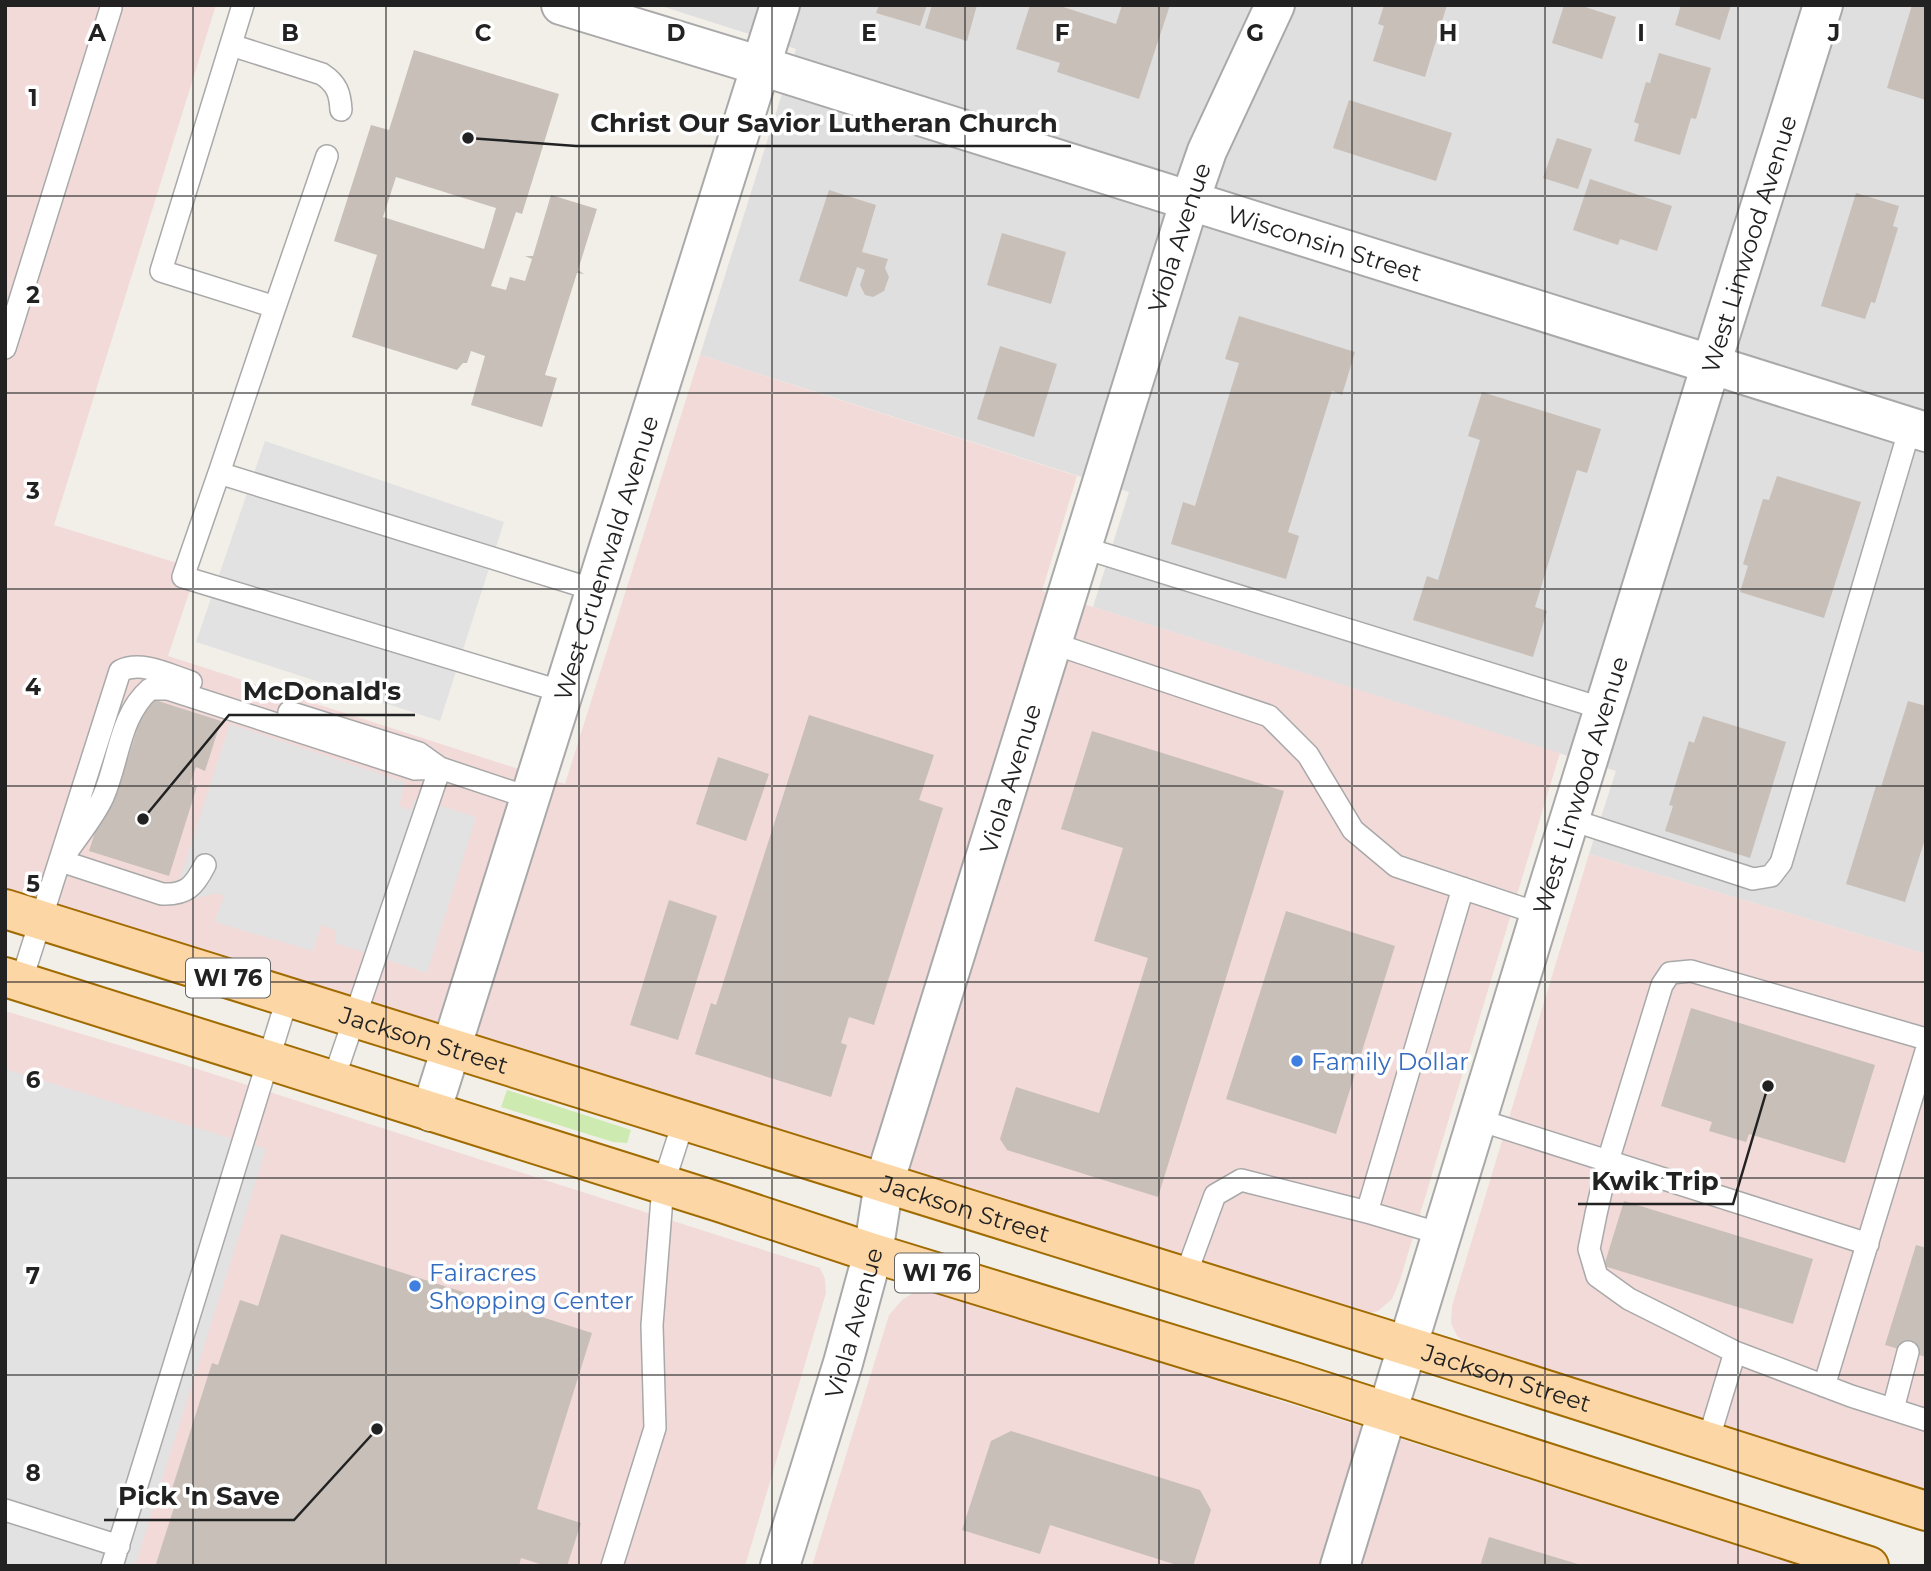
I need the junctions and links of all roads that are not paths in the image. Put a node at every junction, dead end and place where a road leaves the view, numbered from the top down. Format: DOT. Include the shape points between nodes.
graph roads {
  1 [pos="243,5"];
  2 [pos="561,5"];
  3 [pos="780,5"];
  4 [pos="1275,5"];
  5 [pos="1824,5"];
  6 [pos="111,8"];
  7 [pos="231,45"];
  8 [pos="761,66"];
  9 [pos="341,110"];
  10 [pos="327,156"];
  11 [pos="1190,200"];
  12 [pos="275,307"];
  13 [pos="5,348"];
  14 [pos="1711,364"];
  15 [pos="1918,430"];
  16 [pos="219,473"];
  17 [pos="1082,547"];
  18 [pos="595,590"];
  19 [pos="1052,643"];
  20 [pos="563,692"];
  21 [pos="1604,709"];
  22 [pos="440,768"];
  23 [pos="530,798"];
  24 [pos="1569,819"];
  25 [pos="61,861"];
  26 [pos="205,865"];
  27 [pos="1463,888"];
  28 [pos="5,909"];
  29 [pos="1540,914"];
  30 [pos="42,920"];
  31 [pos="13,979"];
  32 [pos="288,996"];
  33 [pos="354,1017"];
  34 [pos="1926,1039"];
  35 [pos="450,1049"];
  36 [pos="1926,1051"];
  37 [pos="269,1060"];
  38 [pos="332,1081"];
  39 [pos="431,1112"];
  40 [pos="1476,1119"];
  41 [pos="684,1120"];
  42 [pos="1608,1161"];
  43 [pos="884,1183"];
  44 [pos="663,1185"];
  45 [pos="1367,1212"];
  46 [pos="1441,1234"];
  47 [pos="1868,1244"];
  48 [pos="873,1253"];
  49 [pos="1185,1277"];
  50 [pos="1407,1347"];
  51 [pos="1735,1352"];
  52 [pos="1908,1352"];
  53 [pos="1824,1386"];
  54 [pos="1893,1409"];
  55 [pos="1387,1412"];
  56 [pos="1926,1420"];
  57 [pos="1708,1441"];
  58 [pos="5,1510"];
  59 [pos="1926,1511"];
  60 [pos="116,1556"];
  61 [pos="612,1566"];
  62 [pos="780,1566"];
  63 [pos="1340,1566"];
  64 [pos="1869,1566"];
  1 -- 7 [label="lane"];
  2 -- 8 [label="street, Wisconsin Street"];
  3 -- 8 [label="street, West Gruenwald Avenue"];
  4 -- 11 [label="street, Viola Avenue" via="1207,151"];
  5 -- 14 [label="street, West Linwood Avenue"];
  6 -- 13 [label="lane"];
  7 -- 9 [label="lane" via="322,74 340,93"];
  7 -- 12 [label="lane" via="161,271"];
  8 -- 11 [label="street, Wisconsin Street"];
  8 -- 18 [label="street, West Gruenwald Avenue"];
  10 -- 12 [label="lane"];
  11 -- 14 [label="street, Wisconsin Street"];
  11 -- 17 [label="street, Viola Avenue"];
  12 -- 16 [label="lane"];
  14 -- 15 [label="street, Wisconsin Street"];
  14 -- 21 [label="street, West Linwood Avenue"];
  15 -- 24 [label="lane" via="1781,863 1771,876 1753,878"];
  16 -- 18 [label="lane"];
  16 -- 20 [label="lane" via="183,577"];
  17 -- 19 [label="street, Viola Avenue"];
  17 -- 21 [label="lane"];
  18 -- 20 [label="street, West Gruenwald Avenue"];
  19 -- 27 [label="lane" via="1269,716 1308,755 1353,830 1396,866"];
  19 -- 43 [label="street, Viola Avenue"];
  20 -- 23 [label="street, West Gruenwald Avenue"];
  21 -- 24 [label="street, West Linwood Avenue"];
  22 -- 23 [label="lane"];
  22 -- 25 [label="lane" via="415,769 168,689 150,689 129,715 102,798"];
  22 -- 25 [label="lane" via="419,753 130,666 120,671"];
  22 -- 33 [label="lane"];
  23 -- 35 [label="street, West Gruenwald Avenue"];
  24 -- 29 [label="street, West Linwood Avenue"];
  25 -- 26 [label="lane" via="162,894 179,895 190,888"];
  25 -- 30 [label="lane"];
  27 -- 29 [label="lane"];
  27 -- 45 [label="lane"];
  28 -- 30 [label="main road, Jackson Street / WI 76"];
  29 -- 40 [label="street, West Linwood Avenue"];
  30 -- 31 [label="lane"];
  30 -- 32 [label="main road, Jackson Street / WI 76"];
  31 -- 37 [label="main road, WI 76"];
  32 -- 33 [label="main road, Jackson Street / WI 76"];
  32 -- 37 [label="lane"];
  33 -- 35 [label="main road, Jackson Street / WI 76"];
  33 -- 38 [label="lane"];
  34 -- 42 [label="lane" via="1691,971 1670,973 1662,985"];
  35 -- 39 [label="street, West Gruenwald Avenue"];
  35 -- 41 [label="main road, Jackson Street / WI 76"];
  36 -- 47 [label="lane"];
  37 -- 38 [label="main road, WI 76"];
  37 -- 60 [label="lane"];
  38 -- 39 [label="main road, WI 76"];
  39 -- 44 [label="main road, WI 76"];
  40 -- 42 [label="lane"];
  40 -- 46 [label="street, West Linwood Avenue"];
  41 -- 43 [label="main road, Jackson Street / WI 76"];
  41 -- 44 [label="lane"];
  42 -- 47 [label="lane"];
  42 -- 51 [label="lane" via="1589,1248 1597,1276 1629,1299"];
  43 -- 48 [label="street, Viola Avenue"];
  43 -- 49 [label="main road, Jackson Street / WI 76"];
  44 -- 48 [label="main road, WI 76"];
  44 -- 61 [label="lane" via="652,1325 654,1428"];
  45 -- 46 [label="lane"];
  45 -- 49 [label="lane" via="1241,1180 1214,1195"];
  46 -- 50 [label="street, West Linwood Avenue"];
  47 -- 53 [label="lane"];
  48 -- 55 [label="main road, WI 76"];
  48 -- 62 [label="street, Viola Avenue"];
  49 -- 50 [label="main road, Jackson Street / WI 76"];
  50 -- 55 [label="street, West Linwood Avenue"];
  50 -- 57 [label="main road, Jackson Street / WI 76"];
  51 -- 53 [label="lane"];
  51 -- 57 [label="lane"];
  52 -- 54 [label="lane"];
  53 -- 54 [label="lane"];
  54 -- 56 [label="lane"];
  55 -- 63 [label="street, West Linwood Avenue"];
  55 -- 64 [label="main road, WI 76"];
  57 -- 59 [label="main road, Jackson Street / WI 76"];
  58 -- 60 [label="lane"];
}
